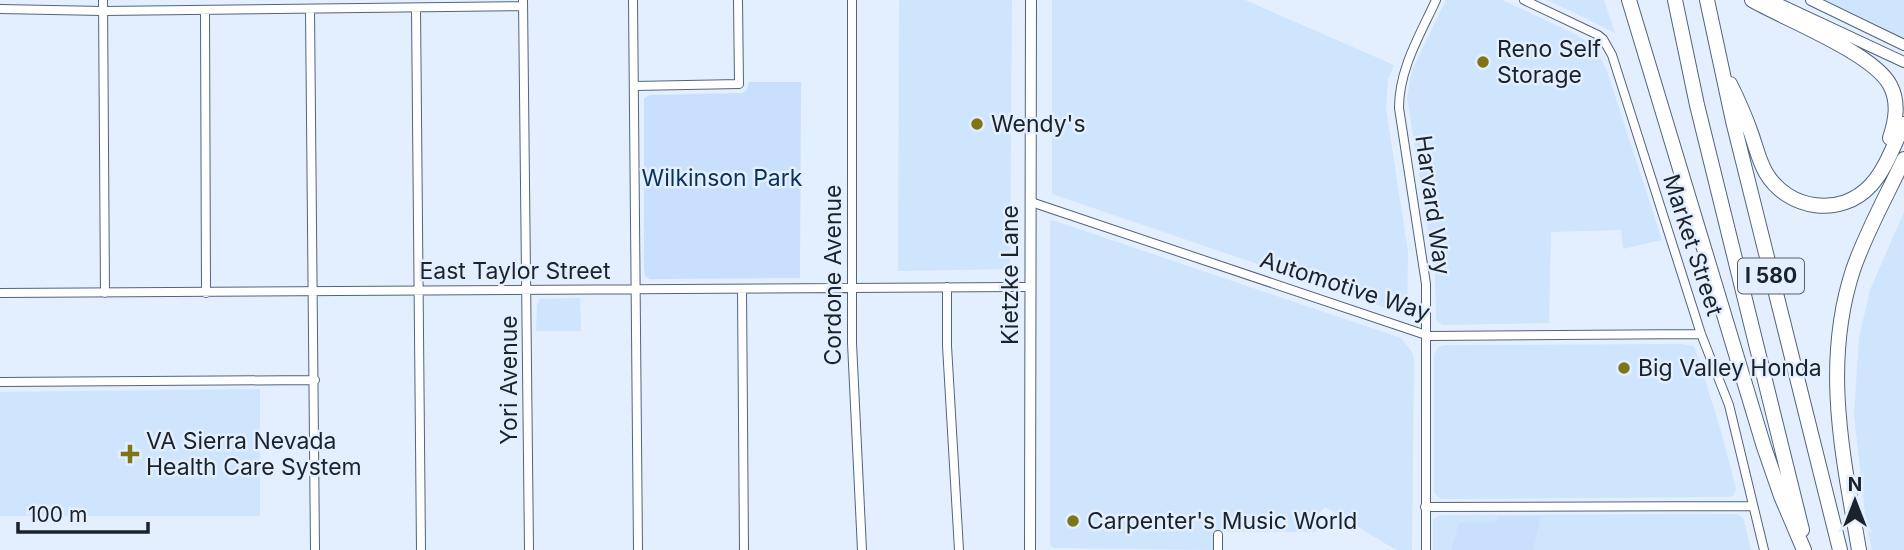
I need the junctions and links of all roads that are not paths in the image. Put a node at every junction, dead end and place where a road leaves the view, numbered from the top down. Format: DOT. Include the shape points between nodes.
graph roads {
  1 [pos="103,0"];
  2 [pos="633,0"];
  3 [pos="738,0"];
  4 [pos="852,0"];
  5 [pos="1031,0"];
  6 [pos="1436,0"];
  7 [pos="1524,0"];
  8 [pos="1629,0"];
  9 [pos="1675,0"];
  10 [pos="1707,0"];
  11 [pos="1752,0"];
  12 [pos="1771,0"];
  13 [pos="1811,0"];
  14 [pos="523,3"];
  15 [pos="416,8"];
  16 [pos="0,9"];
  17 [pos="310,9"];
  18 [pos="205,10"];
  19 [pos="103,11"];
  20 [pos="1716,43"];
  21 [pos="1904,45"];
  22 [pos="1904,62"];
  23 [pos="635,86"];
  24 [pos="1904,124"];
  25 [pos="1904,159"];
  26 [pos="1880,173"];
  27 [pos="1031,202"];
  28 [pos="1030,286"];
  29 [pos="947,287"];
  30 [pos="852,288"];
  31 [pos="527,289"];
  32 [pos="742,289"];
  33 [pos="419,290"];
  34 [pos="636,290"];
  35 [pos="313,292"];
  36 [pos="0,293"];
  37 [pos="105,293"];
  38 [pos="206,293"];
  39 [pos="1702,334"];
  40 [pos="1426,335"];
  41 [pos="315,380"];
  42 [pos="0,382"];
  43 [pos="1753,506"];
  44 [pos="1425,507"];
  45 [pos="1218,535"];
  46 [pos="316,550"];
  47 [pos="421,550"];
  48 [pos="529,550"];
  49 [pos="638,550"];
  50 [pos="744,550"];
  51 [pos="862,550"];
  52 [pos="959,550"];
  53 [pos="1030,550"];
  54 [pos="1218,550"];
  55 [pos="1426,550"];
  56 [pos="1764,550"];
  57 [pos="1805,550"];
  58 [pos="1840,550"];
  59 [pos="1859,550"];
  1 -- 19 [label="street"];
  2 -- 23 [label="street"];
  3 -- 23 [label="street" via="739,84"];
  4 -- 30 [label="street, Cordone Avenue"];
  5 -- 27 [label="main road, Kietzke Lane"];
  6 -- 40 [label="street, Harvard Way" via="1405,67 1399,92 1426,284"];
  7 -- 39 [label="street, Market Street" via="1598,35 1608,47"];
  8 -- 57 [label="highway" via="1764,447"];
  9 -- 57 [label="highway, I 580"];
  10 -- 20 [label="highway, I 580"];
  11 -- 26 [label="highway" via="1871,64 1891,86 1894,126"];
  12 -- 22 [label="main road"];
  13 -- 21 [label="main road"];
  14 -- 15 [label="street"];
  14 -- 31 [label="street, Yori Avenue"];
  15 -- 17 [label="street"];
  15 -- 33 [label="street"];
  16 -- 19 [label="street"];
  17 -- 18 [label="street"];
  17 -- 35 [label="street"];
  18 -- 19 [label="street"];
  18 -- 38 [label="street"];
  19 -- 37 [label="street"];
  20 -- 26 [label="highway" via="1762,166 1785,194 1809,205 1839,205 1863,193"];
  20 -- 58 [label="highway, I 580"];
  23 -- 34 [label="street"];
  24 -- 26 [label="highway"];
  25 -- 59 [label="highway" via="1853,269 1838,347 1839,431"];
  27 -- 28 [label="main road, Kietzke Lane"];
  27 -- 40 [label="street, Automotive Way"];
  28 -- 29 [label="street, East Taylor Street"];
  28 -- 53 [label="main road, Kietzke Lane"];
  29 -- 30 [label="street, East Taylor Street"];
  29 -- 52 [label="street"];
  30 -- 32 [label="street, East Taylor Street"];
  30 -- 51 [label="street, Cordone Avenue"];
  31 -- 33 [label="street, East Taylor Street"];
  31 -- 34 [label="street, East Taylor Street"];
  31 -- 48 [label="street, Yori Avenue"];
  32 -- 34 [label="street, East Taylor Street"];
  32 -- 50 [label="street"];
  33 -- 35 [label="street, East Taylor Street"];
  33 -- 47 [label="street"];
  34 -- 49 [label="street"];
  35 -- 38 [label="street, East Taylor Street"];
  35 -- 41 [label="street"];
  36 -- 37 [label="street, East Taylor Street"];
  37 -- 38 [label="street, East Taylor Street"];
  39 -- 40 [label="street, Automotive Way"];
  39 -- 43 [label="street, Market Street" via="1729,405"];
  40 -- 44 [label="street, Harvard Way"];
  41 -- 42 [label="street"];
  41 -- 46 [label="street"];
  43 -- 44 [label="street"];
  43 -- 56 [label="street, Market Street"];
  44 -- 55 [label="street, Harvard Way"];
  45 -- 54 [label="street"];
}
